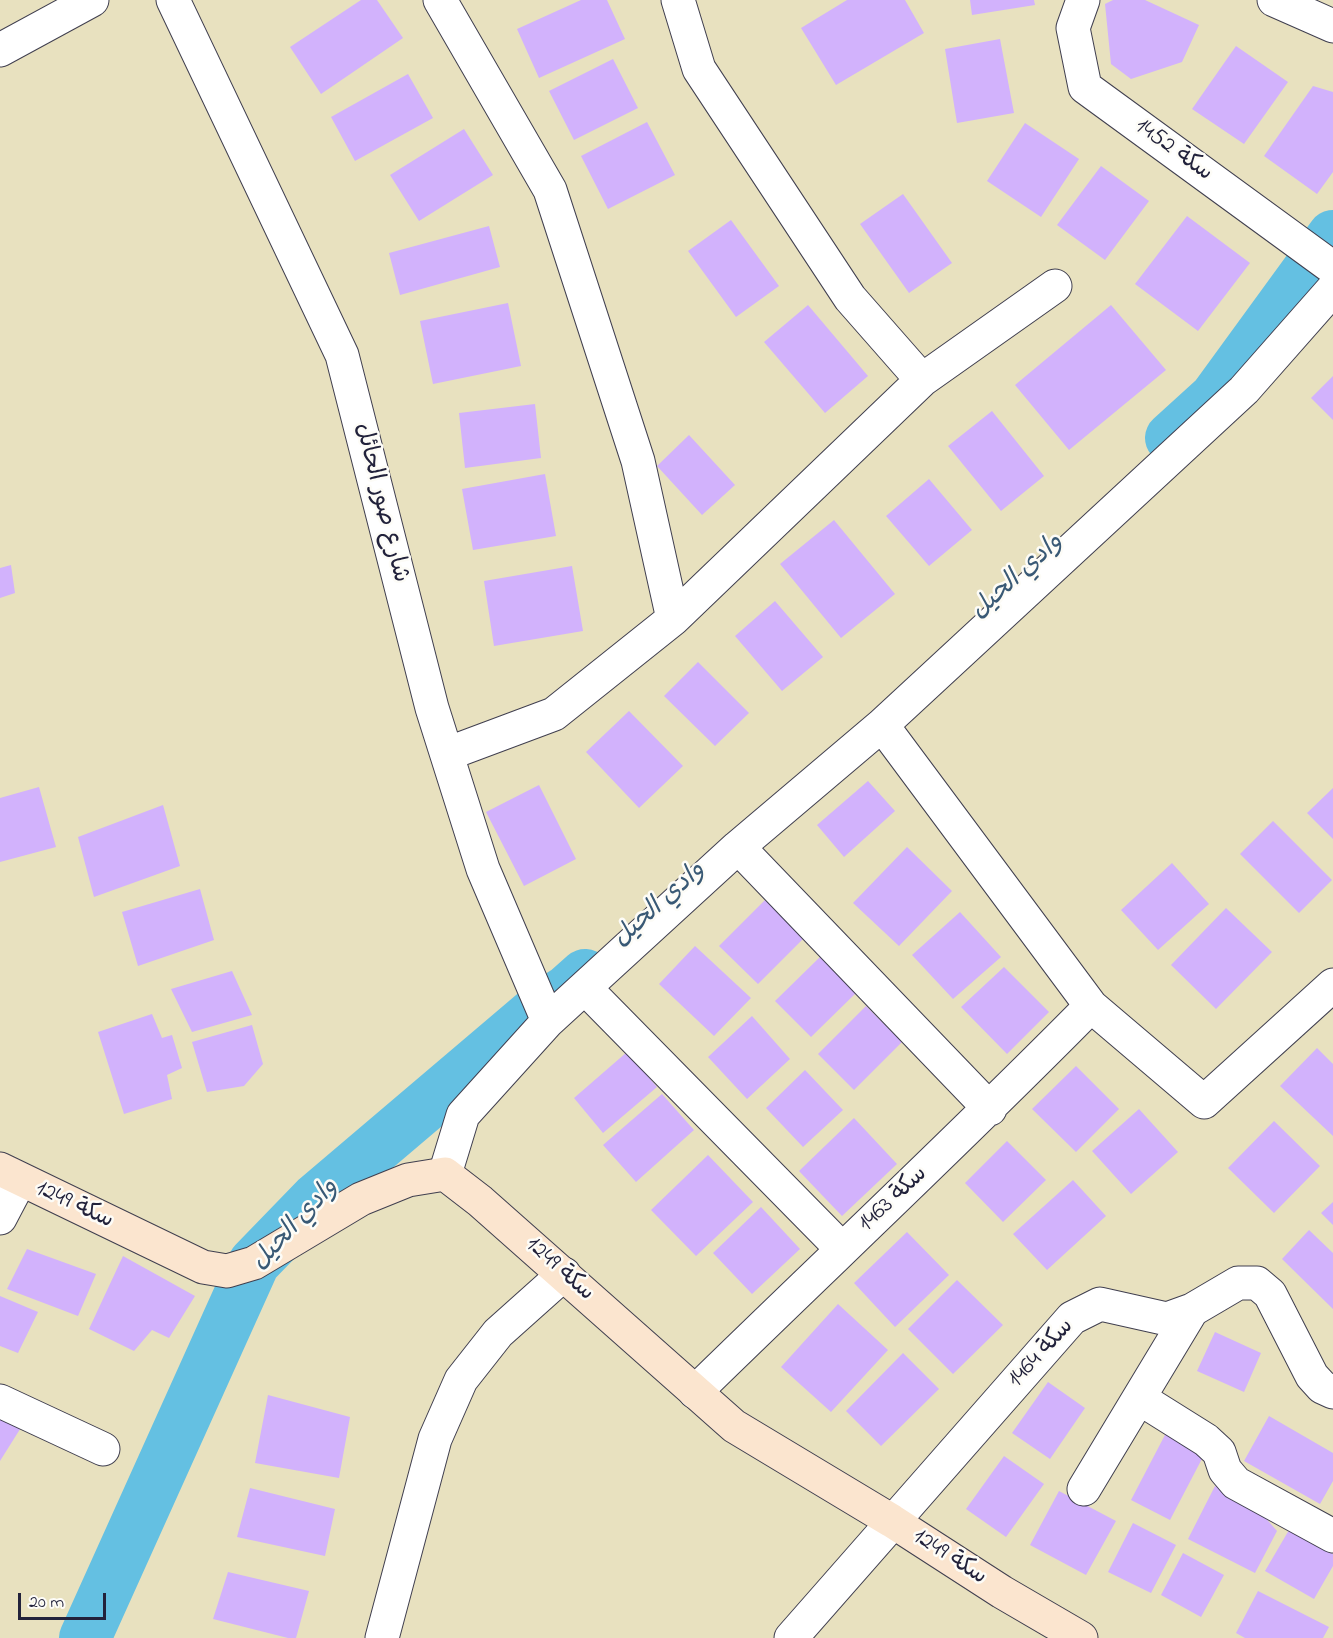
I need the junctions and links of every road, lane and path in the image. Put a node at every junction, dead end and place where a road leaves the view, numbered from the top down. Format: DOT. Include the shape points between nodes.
graph roads {
  1 [pos="92,0"];
  2 [pos="173,0"];
  3 [pos="440,0"];
  4 [pos="678,0"];
  5 [pos="1083,0"];
  6 [pos="1274,0"];
  7 [pos="1333,26"];
  8 [pos="0,50"];
  9 [pos="1333,268"];
  10 [pos="1055,286"];
  11 [pos="1333,289"];
  12 [pos="922,380"];
  13 [pos="673,619"];
  14 [pos="882,724"];
  15 [pos="447,754"];
  16 [pos="738,846"];
  17 [pos="1333,985"];
  18 [pos="585,988"];
  19 [pos="1091,1006"];
  20 [pos="548,1021"];
  21 [pos="990,1109"];
  22 [pos="10,1174"];
  23 [pos="445,1174"];
  24 [pos="0,1218"];
  25 [pos="842,1249"];
  26 [pos="564,1275"];
  27 [pos="1192,1310"];
  28 [pos="694,1392"];
  29 [pos="1333,1392"];
  30 [pos="1139,1398"];
  31 [pos="0,1401"];
  32 [pos="103,1449"];
  33 [pos="1084,1489"];
  34 [pos="892,1521"];
  35 [pos="1333,1536"];
  36 [pos="382,1638"];
  37 [pos="791,1638"];
  38 [pos="1081,1638"];
  1 -- 8 [label="street"];
  2 -- 15 [label="street, شارع صور الحائل" via="342,355"];
  3 -- 13 [label="street" via="550,190 638,461"];
  4 -- 12 [label="street" via="699,69 850,298"];
  5 -- 9 [label="street, سكة 1452" via="1073,28 1084,87"];
  6 -- 7 [label="street"];
  10 -- 12 [label="street"];
  11 -- 14 [label="street" via="1244,390"];
  12 -- 13 [label="street"];
  13 -- 15 [label="street" via="555,714"];
  14 -- 16 [label="street"];
  14 -- 19 [label="street"];
  15 -- 20 [label="street, شارع صور الحائل" via="483,869"];
  16 -- 18 [label="street"];
  16 -- 21 [label="street"];
  17 -- 19 [label="street" via="1204,1102"];
  18 -- 20 [label="street"];
  18 -- 25 [label="street"];
  19 -- 21 [label="street, سكة 1463"];
  20 -- 23 [label="street" via="463,1115"];
  21 -- 25 [label="street, سكة 1463"];
  22 -- 23 [label="street, سكة 1249" via="203,1267 228,1271 254,1263 361,1198 408,1180"];
  22 -- 24 [label="street"];
  23 -- 26 [label="street, سكة 1249"];
  25 -- 28 [label="street, سكة 1463"];
  26 -- 28 [label="street, سكة 1249"];
  26 -- 36 [label="street" via="498,1333 461,1380 435,1439"];
  27 -- 29 [label="street, سكة 1464" via="1238,1284 1257,1283 1270,1294 1312,1376"];
  27 -- 30 [label="street"];
  27 -- 34 [label="street, سكة 1464" via="1167,1319 1100,1304 1072,1318"];
  28 -- 34 [label="street, سكة 1249" via="734,1426"];
  30 -- 33 [label="street"];
  30 -- 35 [label="street" via="1206,1440 1219,1452 1225,1470 1236,1482"];
  31 -- 32 [label="street"];
  34 -- 37 [label="street, سكة 1464"];
  34 -- 38 [label="street, سكة 1249"];
}
